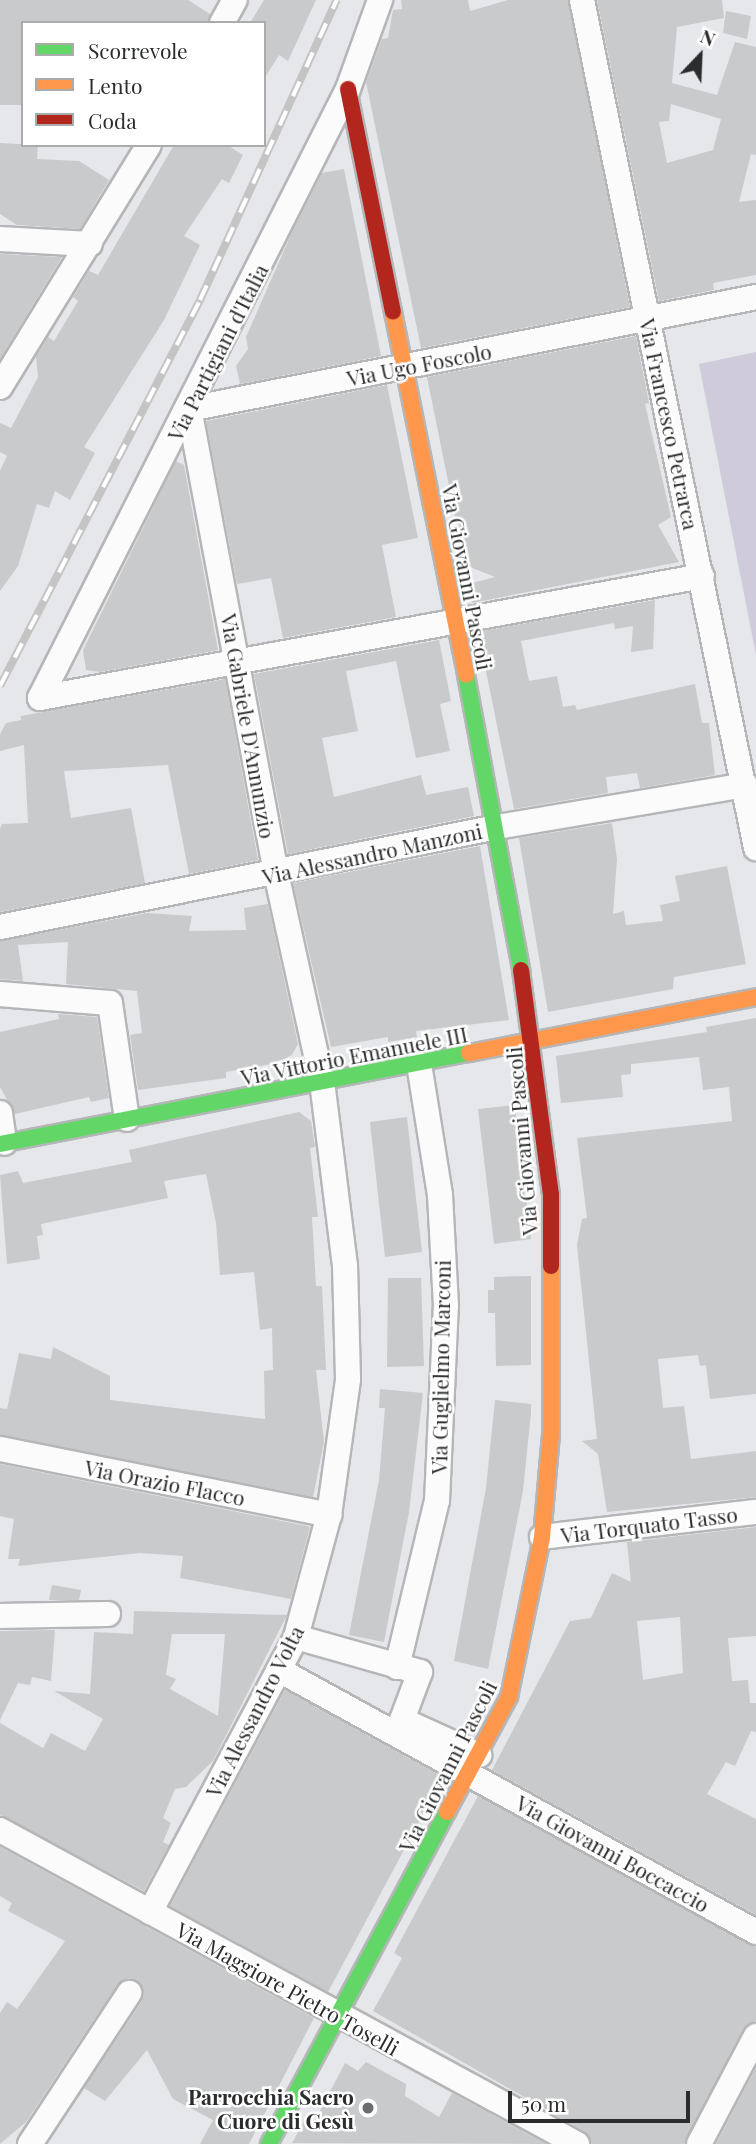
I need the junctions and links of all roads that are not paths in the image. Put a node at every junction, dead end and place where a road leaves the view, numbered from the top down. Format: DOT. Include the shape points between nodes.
graph roads {
  1 [pos="235,0"];
  2 [pos="380,0"];
  3 [pos="582,0"];
  4 [pos="223,21"];
  5 [pos="348,89"];
  6 [pos="148,147"];
  7 [pos="0,239"];
  8 [pos="90,244"];
  9 [pos="756,297"];
  10 [pos="648,318"];
  11 [pos="407,367"];
  12 [pos="0,387"];
  13 [pos="189,409"];
  14 [pos="702,576"];
  15 [pos="455,622"];
  16 [pos="237,659"];
  17 [pos="745,785"];
  18 [pos="497,827"];
  19 [pos="756,848"];
  20 [pos="276,873"];
  21 [pos="0,927"];
  22 [pos="0,994"];
  23 [pos="756,997"];
  24 [pos="533,1042"];
  25 [pos="419,1064"];
  26 [pos="322,1082"];
  27 [pos="0,1113"];
  28 [pos="127,1119"];
  29 [pos="2,1144"];
  30 [pos="0,1448"];
  31 [pos="756,1512"];
  32 [pos="329,1515"];
  33 [pos="542,1537"];
  34 [pos="108,1614"];
  35 [pos="0,1616"];
  36 [pos="296,1637"];
  37 [pos="397,1667"];
  38 [pos="279,1670"];
  39 [pos="474,1765"];
  40 [pos="0,1830"];
  41 [pos="150,1912"];
  42 [pos="756,1932"];
  43 [pos="129,1993"];
  44 [pos="340,2017"];
  45 [pos="756,2036"];
  46 [pos="30,2144"];
  47 [pos="269,2144"];
  48 [pos="577,2144"];
  49 [pos="699,2144"];
  1 -- 4 [label="street"];
  2 -- 5 [label="street, Via Partigiani d'Italia"];
  3 -- 10 [label="street, Via Francesco Petrarca"];
  5 -- 11 [label="street, Via Giovanni Pascoli"];
  5 -- 13 [label="street, Via Partigiani d'Italia"];
  6 -- 8 [label="street"];
  7 -- 8 [label="street"];
  8 -- 12 [label="street"];
  9 -- 10 [label="street, Via Ugo Foscolo"];
  10 -- 11 [label="street, Via Ugo Foscolo"];
  10 -- 14 [label="street, Via Francesco Petrarca"];
  11 -- 13 [label="street, Via Ugo Foscolo"];
  11 -- 15 [label="street, Via Giovanni Pascoli"];
  13 -- 16 [label="street, Via Gabriele D'Annunzio"];
  13 -- 16 [label="street, Via Partigiani d'Italia" via="40,698"];
  14 -- 15 [label="street"];
  14 -- 17 [label="street, Via Francesco Petrarca"];
  15 -- 16 [label="street"];
  15 -- 18 [label="street, Via Giovanni Pascoli"];
  16 -- 20 [label="street, Via Gabriele D'Annunzio"];
  17 -- 18 [label="street, Via Alessandro Manzoni"];
  17 -- 19 [label="street, Via Francesco Petrarca"];
  18 -- 20 [label="street, Via Alessandro Manzoni"];
  18 -- 24 [label="street, Via Giovanni Pascoli"];
  20 -- 21 [label="street, Via Alessandro Manzoni"];
  20 -- 26 [label="street, Via Gabriele D'Annunzio"];
  22 -- 28 [label="street" via="110,1003"];
  23 -- 24 [label="street, Via Vittorio Emanuele III"];
  24 -- 25 [label="street, Via Vittorio Emanuele III"];
  24 -- 33 [label="street, Via Giovanni Pascoli" via="551,1195 551,1435"];
  25 -- 26 [label="street, Via Vittorio Emanuele III"];
  25 -- 37 [label="street, Via Guglielmo Marconi" via="440,1195 446,1306 437,1502"];
  26 -- 28 [label="street, Via Vittorio Emanuele III"];
  26 -- 32 [label="street, Via Alessandro Volta" via="345,1266 348,1379"];
  27 -- 29 [label="street"];
  28 -- 29 [label="street, Via Vittorio Emanuele III"];
  30 -- 32 [label="street, Via Orazio Flacco"];
  31 -- 33 [label="street, Via Torquato Tasso"];
  32 -- 36 [label="street, Via Alessandro Volta"];
  33 -- 39 [label="street, Via Giovanni Pascoli" via="509,1697"];
  34 -- 35 [label="street"];
  36 -- 37 [label="street"];
  36 -- 38 [label="street, Via Alessandro Volta"];
  37 -- 39 [label="street" via="420,1672 402,1720"];
  38 -- 39 [label="street"];
  38 -- 41 [label="street, Via Alessandro Volta"];
  39 -- 42 [label="street, Via Giovanni Boccaccio"];
  39 -- 44 [label="street, Via Giovanni Pascoli"];
  40 -- 41 [label="street, Via Maggiore Pietro Toselli"];
  41 -- 44 [label="street, Via Maggiore Pietro Toselli"];
  43 -- 46 [label="street"];
  44 -- 47 [label="street, Via Giovanni Pascoli"];
  44 -- 48 [label="street, Via Maggiore Pietro Toselli"];
  45 -- 49 [label="street"];
}
